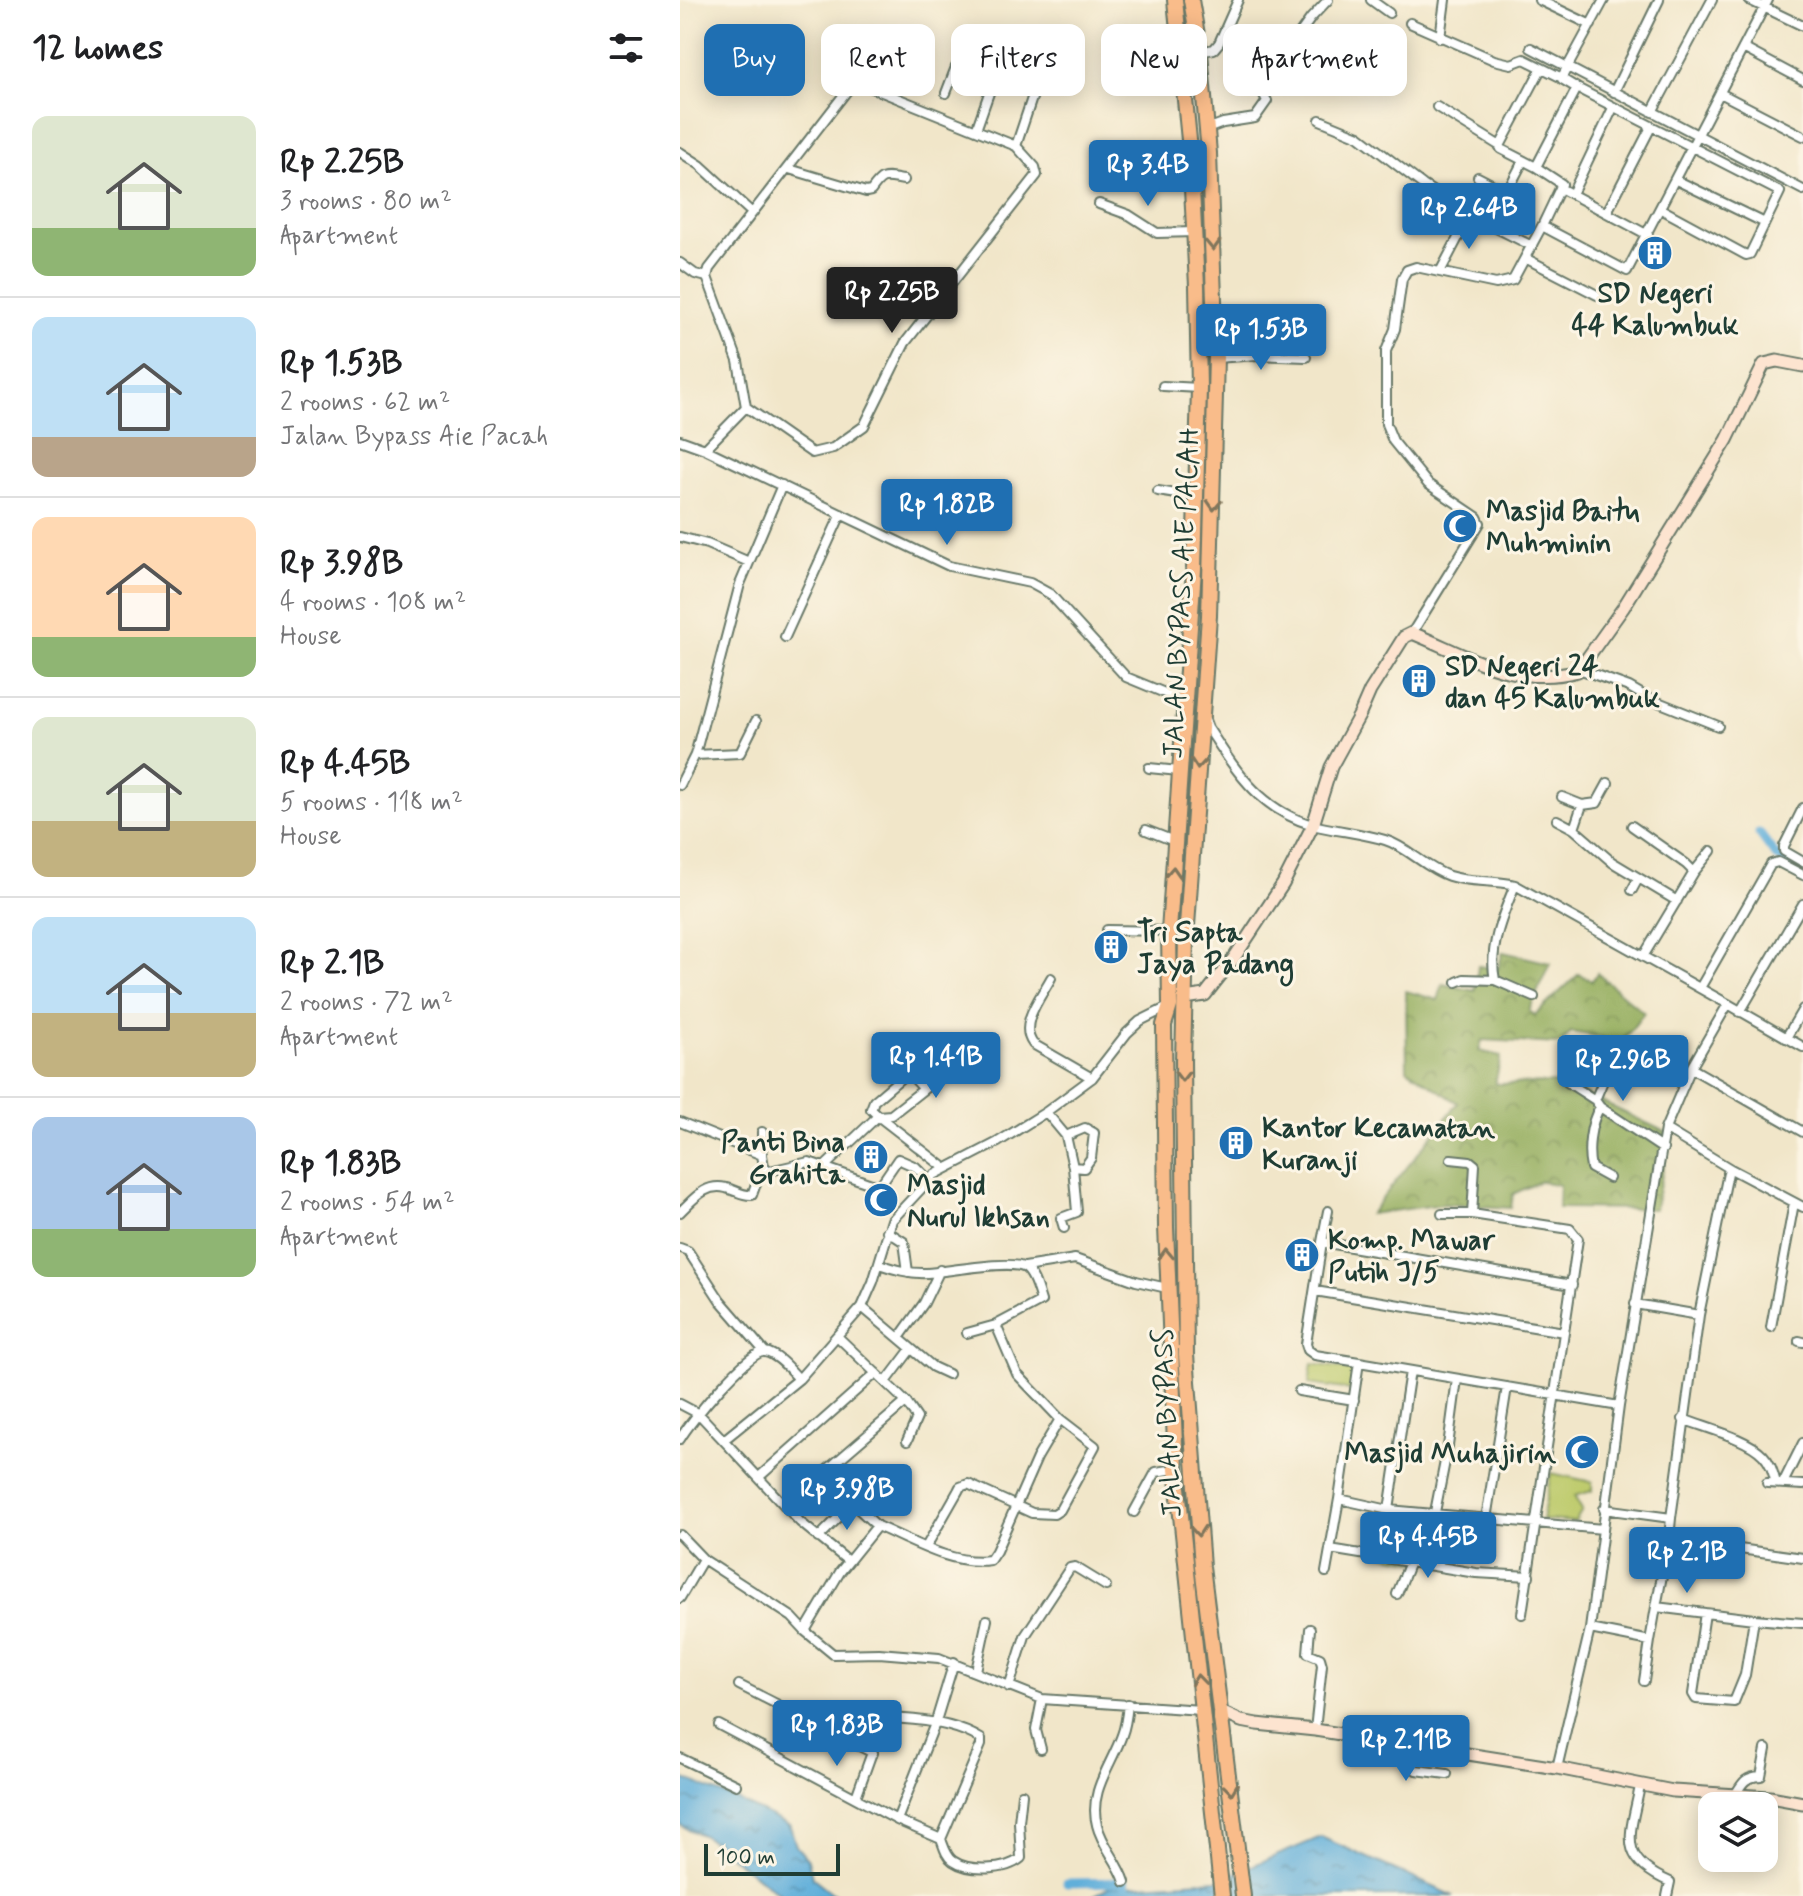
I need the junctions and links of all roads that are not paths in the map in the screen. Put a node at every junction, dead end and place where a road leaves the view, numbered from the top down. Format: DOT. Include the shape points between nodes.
graph roads {
  1 [pos="1175,0"];
  2 [pos="1191,0"];
  3 [pos="1238,0"];
  4 [pos="1328,0"];
  5 [pos="1371,0"];
  6 [pos="1445,0"];
  7 [pos="1539,0"];
  8 [pos="1604,0"];
  9 [pos="1659,0"];
  10 [pos="1712,0"];
  11 [pos="1749,0"];
  12 [pos="1766,4"];
  13 [pos="1389,13"];
  14 [pos="1410,23"];
  15 [pos="1195,24"];
  16 [pos="1591,25"];
  17 [pos="1803,26"];
  18 [pos="1440,38"];
  19 [pos="1531,48"];
  20 [pos="1743,48"];
  21 [pos="1207,50"];
  22 [pos="1541,69"];
  23 [pos="1567,69"];
  24 [pos="1562,78"];
  25 [pos="951,80"];
  26 [pos="1803,80"];
  27 [pos="1577,88"];
  28 [pos="1614,92"];
  29 [pos="946,93"];
  30 [pos="1720,93"];
  31 [pos="988,96"];
  32 [pos="1032,96"];
  33 [pos="1204,96"];
  34 [pos="1437,107"];
  35 [pos="1613,108"];
  36 [pos="1652,112"];
  37 [pos="1320,120"];
  38 [pos="1651,127"];
  39 [pos="1207,129"];
  40 [pos="976,130"];
  41 [pos="1803,136"];
  42 [pos="1698,137"];
  43 [pos="1189,138"];
  44 [pos="1016,146"];
  45 [pos="1500,146"];
  46 [pos="1692,149"];
  47 [pos="680,152"];
  48 [pos="1523,161"];
  49 [pos="1536,167"];
  50 [pos="789,169"];
  51 [pos="1478,177"];
  52 [pos="904,180"];
  53 [pos="1676,180"];
  54 [pos="1560,188"];
  55 [pos="1803,190"];
  56 [pos="1507,192"];
  57 [pos="1572,194"];
  58 [pos="1099,204"];
  59 [pos="1661,209"];
  60 [pos="1607,212"];
  61 [pos="752,213"];
  62 [pos="1470,215"];
  63 [pos="1765,223"];
  64 [pos="1490,225"];
  65 [pos="1542,226"];
  66 [pos="1194,232"];
  67 [pos="1648,235"];
  68 [pos="1532,246"];
  69 [pos="1525,258"];
  70 [pos="680,263"];
  71 [pos="1440,272"];
  72 [pos="707,277"];
  73 [pos="1597,295"];
  74 [pos="1306,357"];
  75 [pos="1216,358"];
  76 [pos="1803,366"];
  77 [pos="1163,386"];
  78 [pos="1199,388"];
  79 [pos="746,407"];
  80 [pos="680,440"];
  81 [pos="705,449"];
  82 [pos="782,485"];
  83 [pos="1158,491"];
  84 [pos="1195,497"];
  85 [pos="841,514"];
  86 [pos="680,537"];
  87 [pos="749,562"];
  88 [pos="1412,633"];
  89 [pos="785,637"];
  90 [pos="1579,669"];
  91 [pos="1184,701"];
  92 [pos="1203,713"];
  93 [pos="756,721"];
  94 [pos="1718,726"];
  95 [pos="695,755"];
  96 [pos="1149,768"];
  97 [pos="1179,771"];
  98 [pos="1608,783"];
  99 [pos="680,785"];
  100 [pos="1562,797"];
  101 [pos="1582,805"];
  102 [pos="1803,808"];
  103 [pos="1557,820"];
  104 [pos="1313,825"];
  105 [pos="1632,826"];
  106 [pos="1574,829"];
  107 [pos="1146,830"];
  108 [pos="1174,841"];
  109 [pos="1711,851"];
  110 [pos="1803,862"];
  111 [pos="1694,872"];
  112 [pos="1803,875"];
  113 [pos="1638,879"];
  114 [pos="1515,885"];
  115 [pos="1632,890"];
  116 [pos="1677,901"];
  117 [pos="1803,904"];
  118 [pos="1107,930"];
  119 [pos="1169,931"];
  120 [pos="1644,955"];
  121 [pos="1051,978"];
  122 [pos="1495,980"];
  123 [pos="1457,982"];
  124 [pos="1700,988"];
  125 [pos="1534,997"];
  126 [pos="1185,998"];
  127 [pos="1728,1004"];
  128 [pos="1170,1006"];
  129 [pos="1803,1009"];
  130 [pos="1740,1012"];
  131 [pos="1786,1038"];
  132 [pos="1803,1047"];
  133 [pos="1617,1048"];
  134 [pos="1691,1068"];
  135 [pos="951,1071"];
  136 [pos="1092,1078"];
  137 [pos="1567,1082"];
  138 [pos="924,1089"];
  139 [pos="1598,1103"];
  140 [pos="1046,1112"];
  141 [pos="878,1116"];
  142 [pos="680,1122"];
  143 [pos="1665,1129"];
  144 [pos="762,1132"];
  145 [pos="1803,1132"];
  146 [pos="1066,1136"];
  147 [pos="1663,1149"];
  148 [pos="925,1153"];
  149 [pos="762,1155"];
  150 [pos="1451,1159"];
  151 [pos="916,1167"];
  152 [pos="1073,1167"];
  153 [pos="823,1168"];
  154 [pos="945,1168"];
  155 [pos="1729,1168"];
  156 [pos="765,1172"];
  157 [pos="1609,1178"];
  158 [pos="929,1180"];
  159 [pos="1794,1203"];
  160 [pos="1803,1207"];
  161 [pos="1328,1211"];
  162 [pos="680,1212"];
  163 [pos="1442,1214"];
  164 [pos="1472,1214"];
  165 [pos="1064,1228"];
  166 [pos="887,1231"];
  167 [pos="1322,1242"];
  168 [pos="680,1248"];
  169 [pos="879,1264"];
  170 [pos="1025,1267"];
  171 [pos="940,1270"];
  172 [pos="908,1272"];
  173 [pos="1572,1285"];
  174 [pos="1167,1288"];
  175 [pos="1315,1291"];
  176 [pos="1635,1304"];
  177 [pos="862,1307"];
  178 [pos="1699,1315"];
  179 [pos="996,1325"];
  180 [pos="1771,1327"];
  181 [pos="1564,1332"];
  182 [pos="967,1333"];
  183 [pos="838,1337"];
  184 [pos="899,1338"];
  185 [pos="911,1349"];
  186 [pos="764,1351"];
  187 [pos="1359,1362"];
  188 [pos="1187,1365"];
  189 [pos="1171,1367"];
  190 [pos="1410,1371"];
  191 [pos="876,1373"];
  192 [pos="948,1374"];
  193 [pos="799,1379"];
  194 [pos="1457,1379"];
  195 [pos="886,1382"];
  196 [pos="1507,1387"];
  197 [pos="1299,1391"];
  198 [pos="1556,1396"];
  199 [pos="1354,1400"];
  200 [pos="906,1402"];
  201 [pos="680,1404"];
  202 [pos="1619,1406"];
  203 [pos="699,1414"];
  204 [pos="1060,1419"];
  205 [pos="1683,1419"];
  206 [pos="680,1439"];
  207 [pos="725,1439"];
  208 [pos="907,1441"];
  209 [pos="1803,1443"];
  210 [pos="1176,1469"];
  211 [pos="759,1477"];
  212 [pos="1775,1483"];
  213 [pos="1803,1485"];
  214 [pos="869,1487"];
  215 [pos="1339,1499"];
  216 [pos="853,1504"];
  217 [pos="785,1506"];
  218 [pos="1016,1506"];
  219 [pos="1604,1509"];
  220 [pos="1389,1510"];
  221 [pos="1134,1512"];
  222 [pos="1435,1513"];
  223 [pos="1671,1518"];
  224 [pos="1486,1519"];
  225 [pos="1537,1524"];
  226 [pos="877,1526"];
  227 [pos="1603,1529"];
  228 [pos="680,1535"];
  229 [pos="818,1538"];
  230 [pos="1669,1539"];
  231 [pos="926,1547"];
  232 [pos="1330,1549"];
  233 [pos="1803,1558"];
  234 [pos="703,1559"];
  235 [pos="848,1561"];
  236 [pos="1410,1562"];
  237 [pos="1425,1563"];
  238 [pos="1326,1572"];
  239 [pos="1529,1576"];
  240 [pos="1106,1586"];
  241 [pos="1397,1594"];
  242 [pos="680,1598"];
  243 [pos="1656,1607"];
  244 [pos="1705,1613"];
  245 [pos="1522,1614"];
  246 [pos="1754,1619"];
  247 [pos="987,1620"];
  248 [pos="1803,1623"];
  249 [pos="1310,1629"];
  250 [pos="1590,1629"];
  251 [pos="805,1631"];
  252 [pos="1650,1641"];
  253 [pos="954,1662"];
  254 [pos="976,1671"];
  255 [pos="1644,1681"];
  256 [pos="739,1685"];
  257 [pos="1009,1687"];
  258 [pos="1042,1699"];
  259 [pos="1128,1704"];
  260 [pos="1201,1710"];
  261 [pos="1221,1712"];
  262 [pos="884,1719"];
  263 [pos="936,1721"];
  264 [pos="818,1724"];
  265 [pos="719,1725"];
  266 [pos="1315,1730"];
  267 [pos="1416,1747"];
  268 [pos="1041,1749"];
  269 [pos="1766,1749"];
  270 [pos="873,1753"];
  271 [pos="680,1758"];
  272 [pos="1557,1768"];
  273 [pos="1447,1774"];
  274 [pos="736,1785"];
  275 [pos="1640,1786"];
  276 [pos="1737,1792"];
  277 [pos="1698,1793"];
  278 [pos="1022,1794"];
  279 [pos="856,1797"];
  280 [pos="1778,1798"];
  281 [pos="1802,1799"];
  282 [pos="897,1820"];
  283 [pos="941,1839"];
  284 [pos="1125,1882"];
  285 [pos="1222,1896"];
  286 [pos="1243,1896"];
  287 [pos="1667,1896"];
  1 -- 43 [label="highway"];
  2 -- 15 [label="highway, JALAN BYPASS AIE PACAH"];
  3 -- 21 [label="street" via="1219,43"];
  4 -- 39 [label="street" via="1263,85 1267,101 1255,118"];
  5 -- 13 [label="street"];
  6 -- 18 [label="street"];
  7 -- 16 [label="street"];
  8 -- 16 [label="street"];
  9 -- 28 [label="street"];
  10 -- 36 [label="street"];
  11 -- 12 [label="street"];
  12 -- 17 [label="street"];
  12 -- 20 [label="street"];
  14 -- 18 [label="street"];
  16 -- 23 [label="street"];
  18 -- 22 [label="street" via="1494,60 1511,64 1524,59"];
  19 -- 23 [label="street"];
  20 -- 26 [label="street"];
  20 -- 30 [label="street"];
  22 -- 24 [label="street"];
  22 -- 45 [label="street"];
  23 -- 24 [label="street"];
  23 -- 28 [label="street"];
  24 -- 27 [label="street"];
  25 -- 29 [label="street"];
  27 -- 35 [label="street"];
  27 -- 49 [label="street"];
  28 -- 36 [label="street"];
  30 -- 41 [label="street"];
  30 -- 42 [label="street"];
  31 -- 40 [label="street"];
  32 -- 44 [label="street"];
  33 -- 39 [label="highway, JALAN BYPASS AIE PACAH"];
  34 -- 45 [label="street"];
  35 -- 38 [label="street"];
  35 -- 57 [label="street"];
  36 -- 42 [label="street"];
  37 -- 62 [label="street" via="1359,136"];
  38 -- 46 [label="street"];
  38 -- 60 [label="street"];
  39 -- 43 [label="highway"];
  39 -- 75 [label="highway, JALAN BYPASS AIE PACAH, one-way"];
  40 -- 44 [label="street"];
  40 -- 50 [label="street" via="853,83"];
  42 -- 46 [label="street"];
  42 -- 55 [label="street"];
  43 -- 66 [label="highway"];
  44 -- 79 [label="street" via="1037,175 905,343 864,426 833,448 812,453"];
  45 -- 48 [label="street"];
  46 -- 53 [label="street"];
  46 -- 63 [label="street" via="1780,192"];
  47 -- 61 [label="street"];
  48 -- 49 [label="street"];
  48 -- 56 [label="street"];
  49 -- 54 [label="street" via="1561,182"];
  50 -- 52 [label="street" via="866,192 883,177"];
  50 -- 61 [label="street"];
  51 -- 56 [label="street"];
  53 -- 59 [label="street"];
  53 -- 63 [label="street"];
  54 -- 57 [label="street"];
  54 -- 65 [label="street"];
  56 -- 64 [label="street"];
  57 -- 60 [label="street"];
  58 -- 66 [label="street" via="1157,233"];
  59 -- 63 [label="street" via="1746,255"];
  59 -- 67 [label="street"];
  60 -- 67 [label="street"];
  61 -- 72 [label="street"];
  62 -- 64 [label="street"];
  62 -- 71 [label="street"];
  64 -- 68 [label="street"];
  65 -- 67 [label="street" via="1626,271"];
  65 -- 68 [label="street"];
  66 -- 78 [label="highway"];
  68 -- 69 [label="street"];
  69 -- 71 [label="street" via="1506,284"];
  69 -- 73 [label="street"];
  70 -- 72 [label="street"];
  71 -- 88 [label="street" via="1416,267 1402,279 1395,329 1386,351 1386,424 1393,441 1428,484 1480,523"];
  72 -- 79 [label="street" via="738,361"];
  74 -- 75 [label="street"];
  75 -- 92 [label="highway, JALAN BYPASS AIE PACAH, one-way"];
  76 -- 90 [label="street" via="1764,364 1727,440"];
  77 -- 78 [label="street"];
  78 -- 84 [label="highway"];
  79 -- 81 [label="street"];
  80 -- 81 [label="street"];
  81 -- 82 [label="street"];
  82 -- 85 [label="street"];
  82 -- 87 [label="street"];
  83 -- 84 [label="street"];
  84 -- 91 [label="highway"];
  85 -- 89 [label="street"];
  85 -- 91 [label="street" via="949,566 1030,583 1050,594 1126,677"];
  86 -- 87 [label="street"];
  87 -- 95 [label="street"];
  88 -- 90 [label="street" via="1515,674"];
  88 -- 104 [label="street" via="1390,657 1331,767"];
  90 -- 94 [label="street"];
  91 -- 97 [label="highway"];
  92 -- 104 [label="street" via="1250,789 1288,816"];
  92 -- 126 [label="highway, JALAN BYPASS AIE PACAH, one-way"];
  93 -- 95 [label="street" via="740,753"];
  95 -- 99 [label="street"];
  96 -- 97 [label="street"];
  97 -- 108 [label="highway"];
  98 -- 101 [label="street" via="1597,803"];
  100 -- 101 [label="street"];
  101 -- 106 [label="street"];
  102 -- 110 [label="street" via="1784,846"];
  103 -- 106 [label="street"];
  104 -- 114 [label="street" via="1388,841 1448,875"];
  104 -- 126 [label="street" via="1283,884 1234,958 1205,995"];
  105 -- 111 [label="street"];
  106 -- 113 [label="street"];
  107 -- 108 [label="street"];
  119 -- 108 [label="highway, one-way"];
  109 -- 111 [label="street"];
  111 -- 116 [label="street"];
  112 -- 124 [label="street" via="1778,862 1771,864"];
  113 -- 115 [label="street"];
  113 -- 116 [label="street"];
  114 -- 120 [label="street"];
  114 -- 122 [label="street" via="1496,946"];
  116 -- 120 [label="street"];
  117 -- 130 [label="street"];
  118 -- 119 [label="street"];
  119 -- 128 [label="highway"];
  120 -- 124 [label="street"];
  121 -- 136 [label="street" via="1027,1026 1027,1037"];
  122 -- 123 [label="street"];
  122 -- 125 [label="street"];
  124 -- 127 [label="street"];
  126 -- 188 [label="highway, JALAN BYPASS, one-way"];
  127 -- 130 [label="street"];
  127 -- 134 [label="street"];
  128 -- 136 [label="street" via="1127,1033"];
  174 -- 128 [label="highway, one-way" via="1164,1025"];
  129 -- 131 [label="street"];
  130 -- 131 [label="street"];
  131 -- 132 [label="street"];
  133 -- 139 [label="street"];
  134 -- 143 [label="street"];
  134 -- 145 [label="street"];
  135 -- 138 [label="street"];
  136 -- 140 [label="street"];
  137 -- 139 [label="street"];
  138 -- 141 [label="street" via="891,1115"];
  138 -- 141 [label="street" via="906,1072 874,1101 871,1109"];
  139 -- 147 [label="street"];
  139 -- 157 [label="street" via="1589,1159 1591,1168"];
  140 -- 146 [label="street"];
  140 -- 154 [label="street"];
  141 -- 148 [label="street"];
  141 -- 153 [label="street"];
  142 -- 149 [label="street"];
  143 -- 147 [label="street"];
  143 -- 155 [label="street"];
  144 -- 149 [label="street"];
  146 -- 152 [label="street"];
  146 -- 152 [label="street" via="1085,1128 1094,1133 1088,1164"];
  147 -- 176 [label="street"];
  148 -- 151 [label="street"];
  148 -- 154 [label="street"];
  149 -- 156 [label="street"];
  150 -- 164 [label="street" via="1475,1165"];
  151 -- 153 [label="street" via="898,1159 881,1184 873,1186"];
  151 -- 158 [label="street"];
  152 -- 165 [label="street" via="1077,1212 1061,1218"];
  153 -- 156 [label="street" via="809,1162"];
  154 -- 158 [label="street"];
  155 -- 159 [label="street"];
  155 -- 178 [label="street"];
  156 -- 162 [label="street" via="752,1195 713,1187 702,1190"];
  158 -- 166 [label="street"];
  159 -- 160 [label="street"];
  159 -- 180 [label="street"];
  161 -- 167 [label="street"];
  163 -- 164 [label="street"];
  164 -- 173 [label="street" via="1570,1229 1578,1239"];
  166 -- 169 [label="street"];
  166 -- 172 [label="street" via="904,1242"];
  167 -- 173 [label="street"];
  167 -- 175 [label="street"];
  168 -- 186 [label="street" via="688,1251 720,1300"];
  169 -- 172 [label="street"];
  169 -- 177 [label="street"];
  170 -- 171 [label="street"];
  170 -- 174 [label="street" via="1075,1259"];
  170 -- 179 [label="street" via="1041,1301"];
  171 -- 172 [label="street"];
  171 -- 184 [label="street"];
  173 -- 181 [label="street"];
  174 -- 189 [label="highway"];
  175 -- 181 [label="street"];
  175 -- 187 [label="street" via="1308,1350"];
  176 -- 178 [label="street"];
  176 -- 202 [label="street"];
  177 -- 183 [label="street"];
  177 -- 184 [label="street"];
  178 -- 205 [label="street"];
  179 -- 182 [label="street"];
  179 -- 204 [label="street" via="1017,1374"];
  181 -- 198 [label="street"];
  183 -- 191 [label="street"];
  183 -- 193 [label="street"];
  184 -- 185 [label="street"];
  185 -- 192 [label="street"];
  185 -- 195 [label="street"];
  186 -- 193 [label="street"];
  186 -- 203 [label="street" via="752,1356"];
  187 -- 190 [label="street"];
  187 -- 199 [label="street"];
  188 -- 189 [label="highway"];
  188 -- 261 [label="highway, JALAN BYPASS, one-way" via="1200,1552"];
  189 -- 210 [label="highway"];
  190 -- 194 [label="street"];
  190 -- 220 [label="street"];
  191 -- 195 [label="street"];
  191 -- 211 [label="street"];
  193 -- 207 [label="street"];
  194 -- 196 [label="street"];
  194 -- 222 [label="street"];
  195 -- 200 [label="street"];
  196 -- 198 [label="street"];
  196 -- 224 [label="street"];
  197 -- 199 [label="street"];
  198 -- 202 [label="street"];
  198 -- 225 [label="street"];
  199 -- 215 [label="street"];
  200 -- 208 [label="street" via="917,1418"];
  200 -- 217 [label="street"];
  201 -- 203 [label="street"];
  202 -- 219 [label="street"];
  203 -- 206 [label="street"];
  203 -- 207 [label="street"];
  204 -- 218 [label="street"];
  204 -- 218 [label="street" via="1094,1443 1093,1452 1060,1510 1032,1513"];
  205 -- 212 [label="street" via="1762,1453"];
  205 -- 223 [label="street"];
  207 -- 211 [label="street"];
  209 -- 212 [label="street"];
  210 -- 221 [label="street" via="1156,1472"];
  260 -- 210 [label="highway, one-way"];
  211 -- 217 [label="street"];
  212 -- 213 [label="street"];
  214 -- 216 [label="street"];
  215 -- 220 [label="street"];
  215 -- 232 [label="street"];
  216 -- 226 [label="street"];
  216 -- 229 [label="street"];
  217 -- 229 [label="street"];
  218 -- 231 [label="street" via="990,1560"];
  218 -- 231 [label="street" via="964,1485"];
  219 -- 223 [label="street"];
  219 -- 227 [label="street"];
  220 -- 222 [label="street"];
  222 -- 224 [label="street"];
  222 -- 237 [label="street"];
  223 -- 230 [label="street"];
  224 -- 225 [label="street"];
  225 -- 227 [label="street"];
  225 -- 239 [label="street"];
  226 -- 231 [label="street"];
  226 -- 235 [label="street"];
  227 -- 250 [label="street"];
  228 -- 234 [label="street"];
  229 -- 235 [label="street"];
  230 -- 233 [label="street"];
  230 -- 243 [label="street"];
  232 -- 236 [label="street"];
  232 -- 238 [label="street"];
  234 -- 242 [label="street"];
  234 -- 251 [label="street"];
  235 -- 251 [label="street"];
  236 -- 237 [label="street"];
  236 -- 241 [label="street"];
  237 -- 239 [label="street"];
  239 -- 245 [label="street"];
  240 -- 257 [label="street" via="1070,1568 1025,1636"];
  243 -- 244 [label="street"];
  243 -- 252 [label="street"];
  244 -- 246 [label="street"];
  244 -- 246 [label="street" via="1696,1699 1734,1702 1745,1675"];
  246 -- 248 [label="street"];
  247 -- 254 [label="street"];
  249 -- 266 [label="street" via="1308,1653 1320,1658 1322,1665"];
  250 -- 252 [label="street"];
  250 -- 272 [label="street"];
  251 -- 253 [label="street" via="840,1655 928,1656"];
  252 -- 255 [label="street"];
  253 -- 254 [label="street"];
  253 -- 263 [label="street"];
  254 -- 257 [label="street"];
  256 -- 264 [label="street"];
  257 -- 258 [label="street"];
  258 -- 259 [label="street"];
  258 -- 268 [label="street" via="1036,1730"];
  259 -- 260 [label="street"];
  259 -- 284 [label="street" via="1095,1816"];
  260 -- 285 [label="highway"];
  261 -- 266 [label="street" via="1241,1721"];
  261 -- 286 [label="highway, JALAN BYPASS, one-way"];
  262 -- 263 [label="street"];
  262 -- 264 [label="street"];
  262 -- 270 [label="street"];
  263 -- 282 [label="street"];
  263 -- 283 [label="street" via="981,1742"];
  264 -- 270 [label="street"];
  265 -- 279 [label="street"];
  266 -- 267 [label="street"];
  267 -- 272 [label="street"];
  267 -- 273 [label="street" via="1413,1768"];
  269 -- 276 [label="street" via="1761,1776 1750,1776"];
  270 -- 279 [label="street"];
  271 -- 274 [label="street"];
  272 -- 275 [label="street"];
  275 -- 277 [label="street"];
  275 -- 287 [label="street" via="1629,1844 1639,1863 1670,1882"];
  278 -- 283 [label="street" via="1022,1852 1015,1863 983,1868 956,1863"];
  279 -- 282 [label="street"];
  280 -- 281 [label="street"];
  282 -- 283 [label="street"];
}
